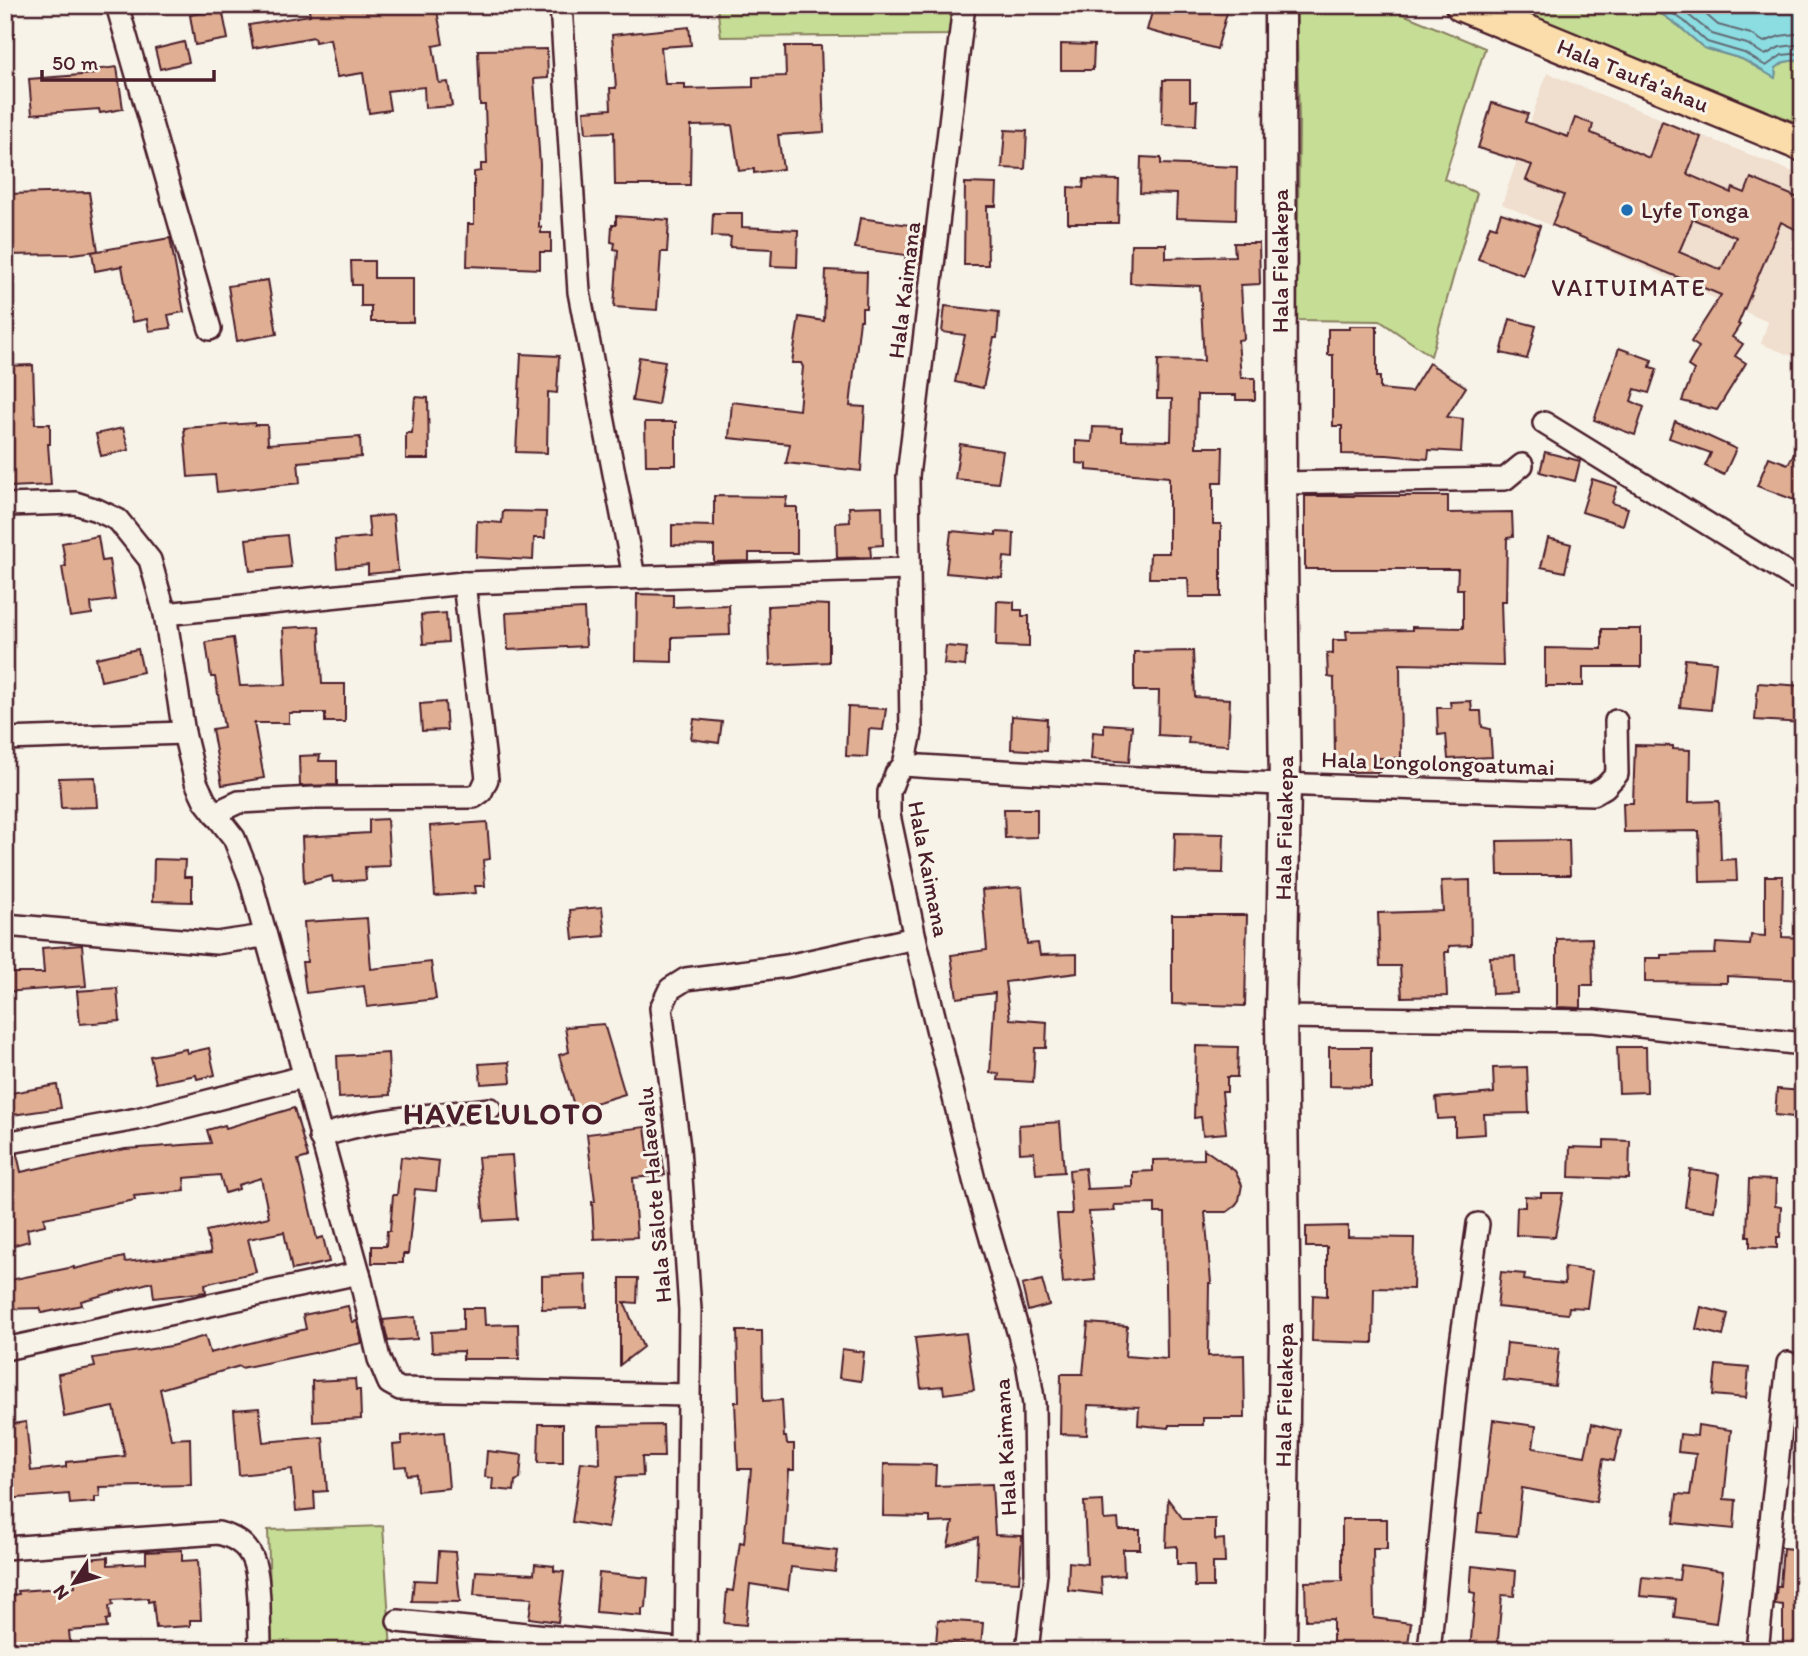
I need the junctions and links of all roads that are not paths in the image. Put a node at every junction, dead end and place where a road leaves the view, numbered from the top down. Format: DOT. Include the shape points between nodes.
graph roads {
  1 [pos="117,5"];
  2 [pos="561,5"];
  3 [pos="964,5"];
  4 [pos="1280,5"];
  5 [pos="1462,5"];
  6 [pos="1803,145"];
  7 [pos="210,329"];
  8 [pos="1544,423"];
  9 [pos="1521,465"];
  10 [pos="1281,482"];
  11 [pos="5,505"];
  12 [pos="908,569"];
  13 [pos="634,577"];
  14 [pos="1803,579"];
  15 [pos="464,583"];
  16 [pos="165,614"];
  17 [pos="1616,721"];
  18 [pos="184,733"];
  19 [pos="5,739"];
  20 [pos="904,765"];
  21 [pos="1286,786"];
  22 [pos="216,816"];
  23 [pos="5,925"];
  24 [pos="264,936"];
  25 [pos="915,938"];
  26 [pos="1281,1017"];
  27 [pos="1803,1044"];
  28 [pos="303,1077"];
  29 [pos="489,1109"];
  30 [pos="320,1137"];
  31 [pos="5,1143"];
  32 [pos="1478,1224"];
  33 [pos="359,1273"];
  34 [pos="5,1349"];
  35 [pos="1788,1363"];
  36 [pos="688,1395"];
  37 [pos="5,1548"];
  38 [pos="398,1621"];
  39 [pos="687,1650"];
  40 [pos="260,1651"];
  41 [pos="1027,1651"];
  42 [pos="1281,1651"];
  43 [pos="1429,1651"];
  44 [pos="1757,1651"];
  1 -- 7 [label="street"];
  2 -- 13 [label="street" via="579,292"];
  3 -- 12 [label="street, Hala Kaimana" via="908,476"];
  4 -- 10 [label="street, Hala Fielakepa"];
  5 -- 6 [label="main road, Hala Taufa'ahau"];
  8 -- 14 [label="street"];
  9 -- 10 [label="street" via="1505,479"];
  10 -- 21 [label="street, Hala Fielakepa"];
  11 -- 16 [label="street" via="75,503 118,520 150,560"];
  12 -- 13 [label="street"];
  12 -- 20 [label="street, Hala Kaimana" via="911,732"];
  13 -- 15 [label="street"];
  15 -- 16 [label="street"];
  15 -- 22 [label="street" via="487,779 481,793 474,797 239,802"];
  16 -- 18 [label="street"];
  17 -- 21 [label="street, Hala Longolongoatumai" via="1617,775 1593,794"];
  18 -- 19 [label="street"];
  18 -- 22 [label="street" via="196,782"];
  20 -- 21 [label="street, Hala Longolongoatumai"];
  20 -- 25 [label="street, Hala Kaimana" via="889,792 889,815"];
  21 -- 26 [label="street, Hala Fielakepa"];
  22 -- 24 [label="street" via="242,853"];
  23 -- 24 [label="street" via="216,943"];
  24 -- 28 [label="street"];
  25 -- 36 [label="street, Hala Sālote Halaevalu" via="787,966 686,979 670,989 661,1008 680,1148 690,1310"];
  25 -- 41 [label="street, Hala Kaimana" via="974,1180 1027,1362 1034,1404 1036,1573"];
  26 -- 27 [label="street" via="1594,1021"];
  26 -- 42 [label="street, Hala Fielakepa" via="1285,1337"];
  28 -- 30 [label="street"];
  28 -- 31 [label="street" via="137,1119"];
  29 -- 30 [label="street" via="391,1120"];
  30 -- 33 [label="street"];
  32 -- 43 [label="street" via="1458,1364"];
  33 -- 34 [label="street"];
  33 -- 36 [label="street" via="384,1374 400,1389"];
  35 -- 44 [label="street"];
  36 -- 39 [label="street, Hala Sālote Halaevalu"];
  37 -- 40 [label="street" via="218,1533 233,1536 252,1556 257,1570"];
  38 -- 39 [label="street"];
}
